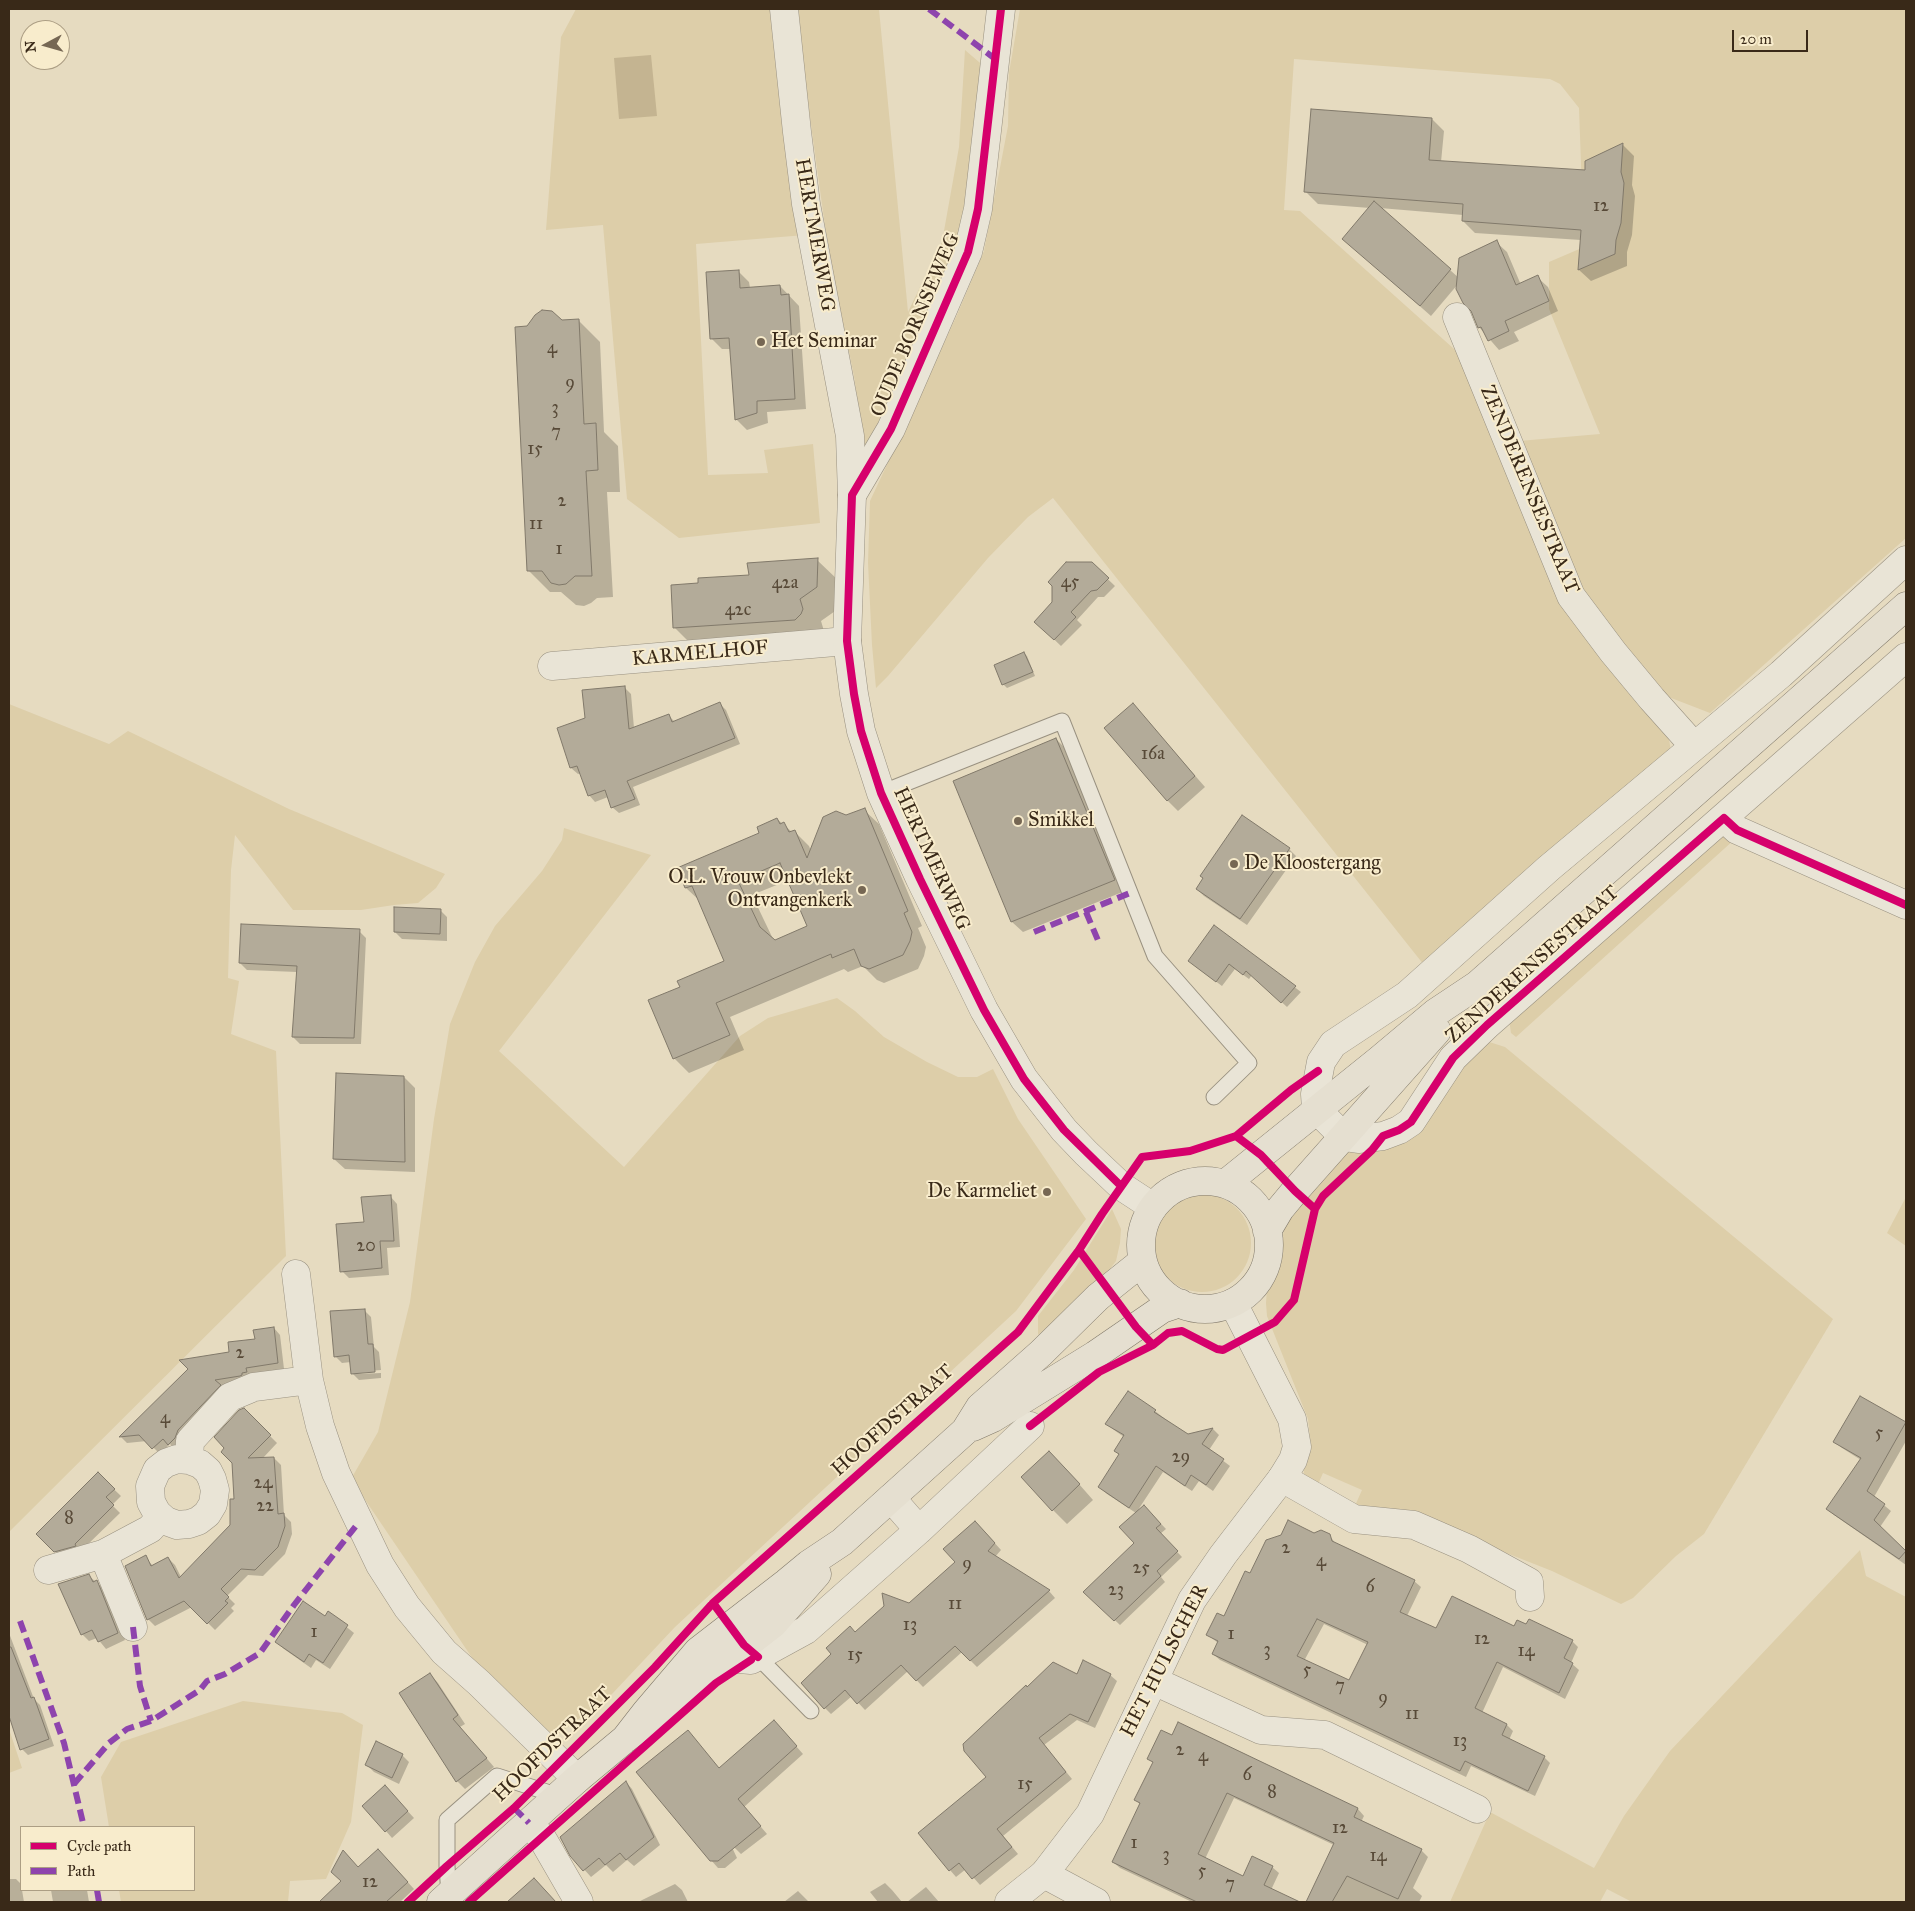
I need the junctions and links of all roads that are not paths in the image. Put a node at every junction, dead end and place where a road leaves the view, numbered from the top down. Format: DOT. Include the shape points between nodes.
graph roads {
  1 [pos="784,9"];
  2 [pos="1002,9"];
  3 [pos="1457,317"];
  4 [pos="852,495"];
  5 [pos="1906,560"];
  6 [pos="1906,606"];
  7 [pos="848,641"];
  8 [pos="1906,657"];
  9 [pos="552,666"];
  10 [pos="1694,746"];
  11 [pos="881,792"];
  12 [pos="1724,818"];
  13 [pos="1906,905"];
  14 [pos="1477,985"];
  15 [pos="1214,1098"];
  16 [pos="1316,1110"];
  17 [pos="1344,1137"];
  18 [pos="1225,1184"];
  19 [pos="1153,1206"];
  20 [pos="1267,1231"];
  21 [pos="1143,1261"];
  22 [pos="296,1274"];
  23 [pos="1234,1303"];
  24 [pos="1180,1304"];
  25 [pos="309,1380"];
  26 [pos="1030,1426"];
  27 [pos="965,1431"];
  28 [pos="189,1460"];
  29 [pos="1282,1478"];
  30 [pos="891,1498"];
  31 [pos="161,1517"];
  32 [pos="919,1530"];
  33 [pos="842,1542"];
  34 [pos="103,1554"];
  35 [pos="48,1570"];
  36 [pos="1530,1597"];
  37 [pos="132,1627"];
  38 [pos="758,1657"];
  39 [pos="727,1658"];
  40 [pos="1154,1681"];
  41 [pos="811,1711"];
  42 [pos="625,1739"];
  43 [pos="568,1788"];
  44 [pos="1476,1809"];
  45 [pos="529,1823"];
  46 [pos="1044,1874"];
  47 [pos="445,1899"];
  48 [pos="579,1902"];
  49 [pos="1009,1902"];
  50 [pos="1096,1902"];
  1 -- 4 [label="street, HERTMERWEG" via="806,204 850,436"];
  2 -- 4 [label="street, OUDE BORNSEWEG" via="979,200 968,252 891,429"];
  3 -- 10 [label="street, ZENDERENSESTRAAT" via="1571,596 1618,659"];
  4 -- 7 [label="street, HERTMERWEG"];
  5 -- 10 [label="street" via="1781,674"];
  6 -- 14 [label="main road, ZENDERENSESTRAAT"];
  7 -- 9 [label="street, KARMELHOF"];
  7 -- 11 [label="street, HERTMERWEG" via="861,731"];
  8 -- 12 [label="street, ZENDERENSESTRAAT"];
  10 -- 16 [label="street" via="1549,868 1407,995 1333,1044 1318,1071"];
  11 -- 15 [label="lane" via="1062,722 1155,956 1250,1063"];
  11 -- 19 [label="street, HERTMERWEG" via="984,1010 1024,1079 1086,1153 1121,1186"];
  12 -- 13 [label="street" via="1737,830"];
  12 -- 17 [label="street, ZENDERENSESTRAAT" via="1467,1044 1453,1058 1411,1122 1383,1136"];
  14 -- 16 [label="main road, ZENDERENSESTRAAT" via="1435,1013"];
  14 -- 17 [label="main road, ZENDERENSESTRAAT"];
  16 -- 17 [label="street"];
  16 -- 18 [label="main road, ZENDERENSESTRAAT"];
  17 -- 20 [label="main road, ZENDERENSESTRAAT" via="1280,1209"];
  18 -- 19 [label="main road" via="1210,1181 1178,1186"];
  18 -- 20 [label="main road" via="1252,1202 1262,1215"];
  19 -- 21 [label="main road" via="1141,1238"];
  20 -- 23 [label="main road" via="1265,1265 1257,1281"];
  21 -- 24 [label="main road" via="1157,1286"];
  21 -- 27 [label="main road, HOOFDSTRAAT" via="1102,1293 980,1407"];
  22 -- 25 [label="street"];
  23 -- 24 [label="main road" via="1214,1308"];
  23 -- 29 [label="street, HET HULSCHER" via="1292,1419 1297,1447"];
  24 -- 27 [label="main road, HOOFDSTRAAT" via="1162,1309 1096,1355 993,1418"];
  25 -- 28 [label="street" via="254,1387 230,1397 190,1441"];
  25 -- 43 [label="street" via="336,1473 380,1565 407,1607 444,1652 485,1689"];
  26 -- 32 [label="street"];
  27 -- 30 [label="main road, HOOFDSTRAAT"];
  28 -- 31 [label="street" via="177,1459 166,1463 154,1475 150,1486 151,1502"];
  28 -- 31 [label="street" via="208,1471 215,1490 213,1504 207,1514 189,1524 177,1525"];
  29 -- 36 [label="street" via="1354,1519 1414,1525 1469,1549 1529,1582"];
  29 -- 40 [label="street, HET HULSCHER" via="1192,1600"];
  30 -- 32 [label="street"];
  30 -- 33 [label="main road, HOOFDSTRAAT"];
  31 -- 34 [label="street" via="150,1529"];
  32 -- 38 [label="street" via="806,1630"];
  33 -- 39 [label="main road, HOOFDSTRAAT" via="773,1624"];
  33 -- 42 [label="main road, HOOFDSTRAAT" via="698,1651"];
  34 -- 35 [label="street"];
  34 -- 37 [label="street"];
  38 -- 39 [label="street" via="751,1660"];
  38 -- 41 [label="lane"];
  39 -- 42 [label="main road, HOOFDSTRAAT"];
  40 -- 44 [label="street" via="1261,1730 1325,1735"];
  40 -- 46 [label="street, HET HULSCHER" via="1090,1814"];
  42 -- 43 [label="main road, HOOFDSTRAAT"];
  43 -- 45 [label="main road, HOOFDSTRAAT"];
  43 -- 47 [label="lane" via="497,1776 447,1820"];
  45 -- 47 [label="main road, HOOFDSTRAAT"];
  45 -- 48 [label="street" via="542,1838"];
  46 -- 49 [label="street, HET HULSCHER"];
  46 -- 50 [label="street"];
}
